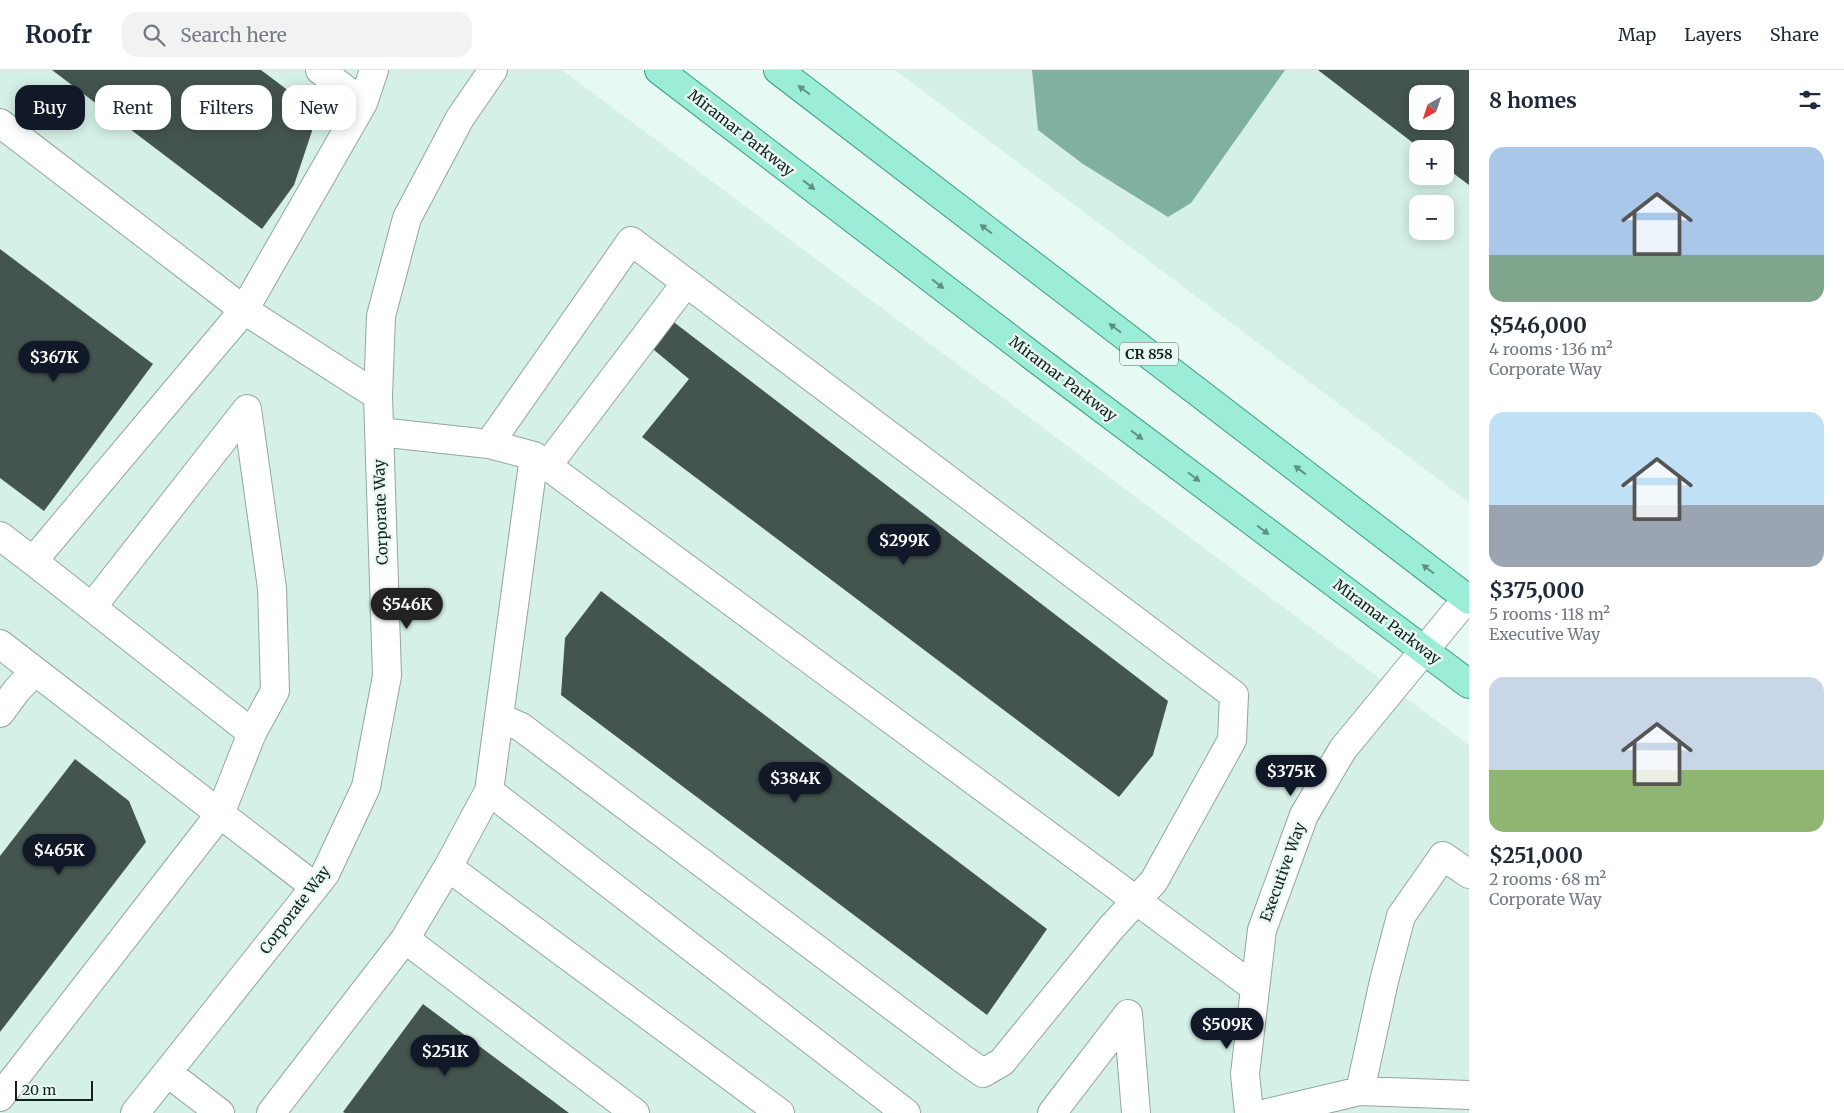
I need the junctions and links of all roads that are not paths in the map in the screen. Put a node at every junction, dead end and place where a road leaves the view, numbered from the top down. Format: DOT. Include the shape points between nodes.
graph roads {
  1 [pos="320,70"];
  2 [pos="374,70"];
  3 [pos="493,70"];
  4 [pos="659,70"];
  5 [pos="778,70"];
  6 [pos="363,103"];
  7 [pos="0,123"];
  8 [pos="686,283"];
  9 [pos="244,310"];
  10 [pos="378,396"];
  11 [pos="379,432"];
  12 [pos="489,444"];
  13 [pos="540,461"];
  14 [pos="0,536"];
  15 [pos="34,561"];
  16 [pos="1468,598"];
  17 [pos="92,607"];
  18 [pos="0,644"];
  19 [pos="1424,650"];
  20 [pos="35,671"];
  21 [pos="1469,684"];
  22 [pos="0,713"];
  23 [pos="499,717"];
  24 [pos="252,733"];
  25 [pos="490,791"];
  26 [pos="220,814"];
  27 [pos="448,867"];
  28 [pos="1469,874"];
  29 [pos="315,887"];
  30 [pos="1136,900"];
  31 [pos="405,939"];
  32 [pos="1255,988"];
  33 [pos="168,1073"];
  34 [pos="1360,1091"];
  35 [pos="1469,1095"];
  36 [pos="0,1097"];
  37 [pos="136,1113"];
  38 [pos="220,1113"];
  39 [pos="271,1113"];
  40 [pos="635,1113"];
  41 [pos="780,1113"];
  42 [pos="906,1113"];
  43 [pos="1052,1113"];
  44 [pos="1136,1113"];
  45 [pos="1249,1113"];
  46 [pos="1267,1113"];
  1 -- 6 [label="street"];
  2 -- 6 [label="street"];
  3 -- 10 [label="street, Corporate Way" via="460,118 407,218 381,316"];
  4 -- 19 [label="main road, Miramar Parkway, one-way" via="1034,358"];
  16 -- 5 [label="main road, CR 858, one-way"];
  6 -- 9 [label="street"];
  7 -- 9 [label="street"];
  8 -- 12 [label="street" via="631,241"];
  8 -- 13 [label="street"];
  8 -- 30 [label="street" via="1234,696 1232,740 1154,881"];
  9 -- 10 [label="street"];
  9 -- 15 [label="street"];
  10 -- 11 [label="street, Corporate Way"];
  11 -- 12 [label="street"];
  11 -- 29 [label="street, Corporate Way" via="387,676 366,786 325,874"];
  12 -- 13 [label="street"];
  13 -- 23 [label="street"];
  13 -- 30 [label="street"];
  14 -- 15 [label="street"];
  15 -- 17 [label="street"];
  16 -- 19 [label="street, Executive Way"];
  17 -- 24 [label="street"];
  17 -- 24 [label="street" via="247,409 272,588 275,691"];
  18 -- 20 [label="street"];
  19 -- 21 [label="main road, Miramar Parkway"];
  19 -- 32 [label="street, Executive Way" via="1343,749 1304,815 1262,930"];
  20 -- 22 [label="street"];
  20 -- 26 [label="street"];
  23 -- 25 [label="street"];
  23 -- 30 [label="street" via="521,727 983,1073 1002,1062"];
  24 -- 26 [label="street"];
  25 -- 27 [label="street"];
  25 -- 42 [label="street"];
  26 -- 29 [label="street"];
  26 -- 36 [label="street"];
  27 -- 31 [label="street"];
  27 -- 41 [label="street"];
  28 -- 34 [label="street" via="1443,856 1401,916"];
  29 -- 33 [label="street, Corporate Way"];
  30 -- 32 [label="street"];
  31 -- 39 [label="street"];
  31 -- 40 [label="street"];
  32 -- 45 [label="street, Executive Way" via="1245,1074"];
  33 -- 37 [label="street, Corporate Way"];
  33 -- 38 [label="street"];
  34 -- 35 [label="street"];
  34 -- 46 [label="street"];
  43 -- 44 [label="street" via="1128,1014"];
}
